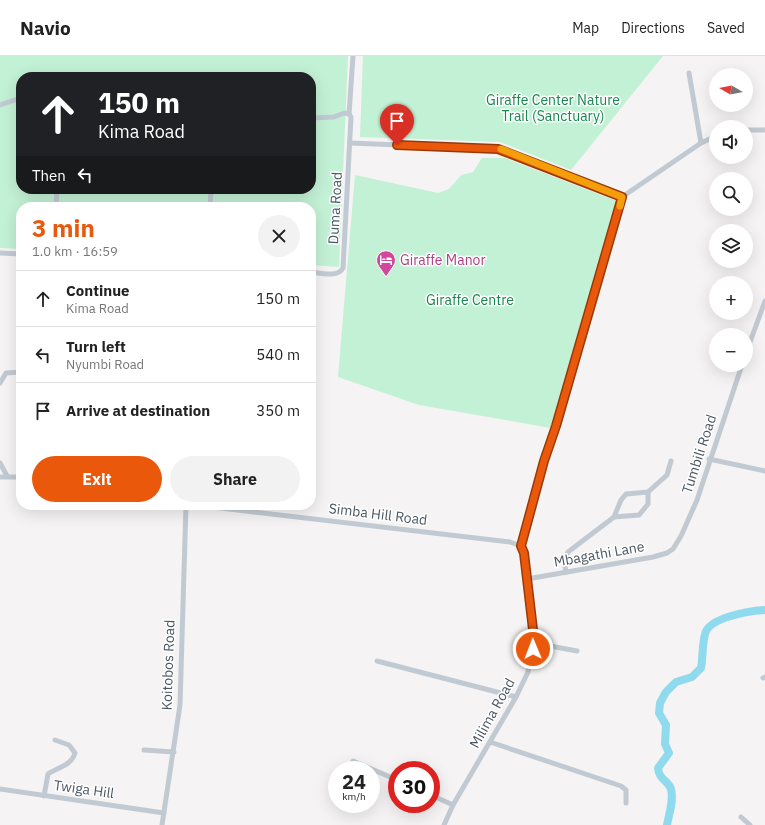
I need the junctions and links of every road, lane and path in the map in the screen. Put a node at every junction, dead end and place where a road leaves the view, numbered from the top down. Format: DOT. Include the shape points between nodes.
graph roads {
  1 [pos="353,56"];
  2 [pos="689,73"];
  3 [pos="16,99"];
  4 [pos="0,104"];
  5 [pos="349,114"];
  6 [pos="316,118"];
  7 [pos="753,130"];
  8 [pos="765,130"];
  9 [pos="709,139"];
  10 [pos="350,143"];
  11 [pos="701,143"];
  12 [pos="622,197"];
  13 [pos="0,253"];
  14 [pos="16,254"];
  15 [pos="316,272"];
  16 [pos="765,301"];
  17 [pos="753,334"];
  18 [pos="16,372"];
  19 [pos="740,372"];
  20 [pos="0,383"];
  21 [pos="710,459"];
  22 [pos="671,461"];
  23 [pos="1,464"];
  24 [pos="765,471"];
  25 [pos="7,476"];
  26 [pos="0,477"];
  27 [pos="16,477"];
  28 [pos="648,492"];
  29 [pos="186,510"];
  30 [pos="238,510"];
  31 [pos="614,517"];
  32 [pos="521,546"];
  33 [pos="673,549"];
  34 [pos="566,572"];
  35 [pos="527,579"];
  36 [pos="534,643"];
  37 [pos="577,651"];
  38 [pos="377,661"];
  39 [pos="516,697"];
  40 [pos="55,740"];
  41 [pos="490,742"];
  42 [pos="144,750"];
  43 [pos="174,752"];
  44 [pos="0,789"];
  45 [pos="44,796"];
  46 [pos="440,799"];
  47 [pos="626,802"];
  48 [pos="453,805"];
  49 [pos="164,812"];
  50 [pos="741,818"];
  51 [pos="162,825"];
  52 [pos="444,825"];
  53 [pos="750,825"];
  1 -- 5 [label="street, Duma Road"];
  2 -- 11 [label="street"];
  3 -- 4 [label="street"];
  5 -- 6 [label="street"];
  5 -- 10 [label="street, Duma Road"];
  7 -- 8 [label="street"];
  9 -- 11 [label="street"];
  10 -- 12 [label="street" via="498,149"];
  10 -- 15 [label="street, Duma Road" via="344,268 334,274"];
  11 -- 12 [label="street"];
  12 -- 32 [label="street"];
  13 -- 14 [label="street"];
  16 -- 17 [label="street"];
  18 -- 20 [label="street" via="6,373"];
  19 -- 21 [label="street, Tumbili Road"];
  21 -- 24 [label="street"];
  21 -- 33 [label="street, Tumbili Road" via="697,500"];
  22 -- 28 [label="street" via="667,475"];
  23 -- 25 [label="street"];
  25 -- 26 [label="street"];
  25 -- 27 [label="street"];
  28 -- 31 [label="street" via="626,494"];
  28 -- 31 [label="street" via="648,504 639,515"];
  29 -- 43 [label="street, Koitobos Road" via="180,705"];
  30 -- 32 [label="street, Simba Hill Road" via="510,542"];
  31 -- 34 [label="street" via="568,552 564,561"];
  32 -- 35 [label="street, Milima Road"];
  33 -- 34 [label="street, Mbagathi Lane" via="653,557"];
  34 -- 35 [label="street, Mbagathi Lane"];
  35 -- 36 [label="street, Milima Road"];
  36 -- 37 [label="street"];
  36 -- 39 [label="street, Milima Road" via="528,672"];
  38 -- 39 [label="street"];
  39 -- 41 [label="street, Milima Road"];
  40 -- 45 [label="street" via="69,745 75,753 63,766 48,774"];
  41 -- 47 [label="street" via="621,786 626,790"];
  41 -- 48 [label="street, Milima Road"];
  42 -- 43 [label="street"];
  43 -- 49 [label="street, Koitobos Road"];
  44 -- 45 [label="street, Twiga Hill"];
  45 -- 49 [label="street, Twiga Hill"];
  46 -- 48 [label="street"];
  48 -- 52 [label="street, Milima Road"];
  49 -- 51 [label="street, Koitobos Road"];
  50 -- 53 [label="street"];
}
